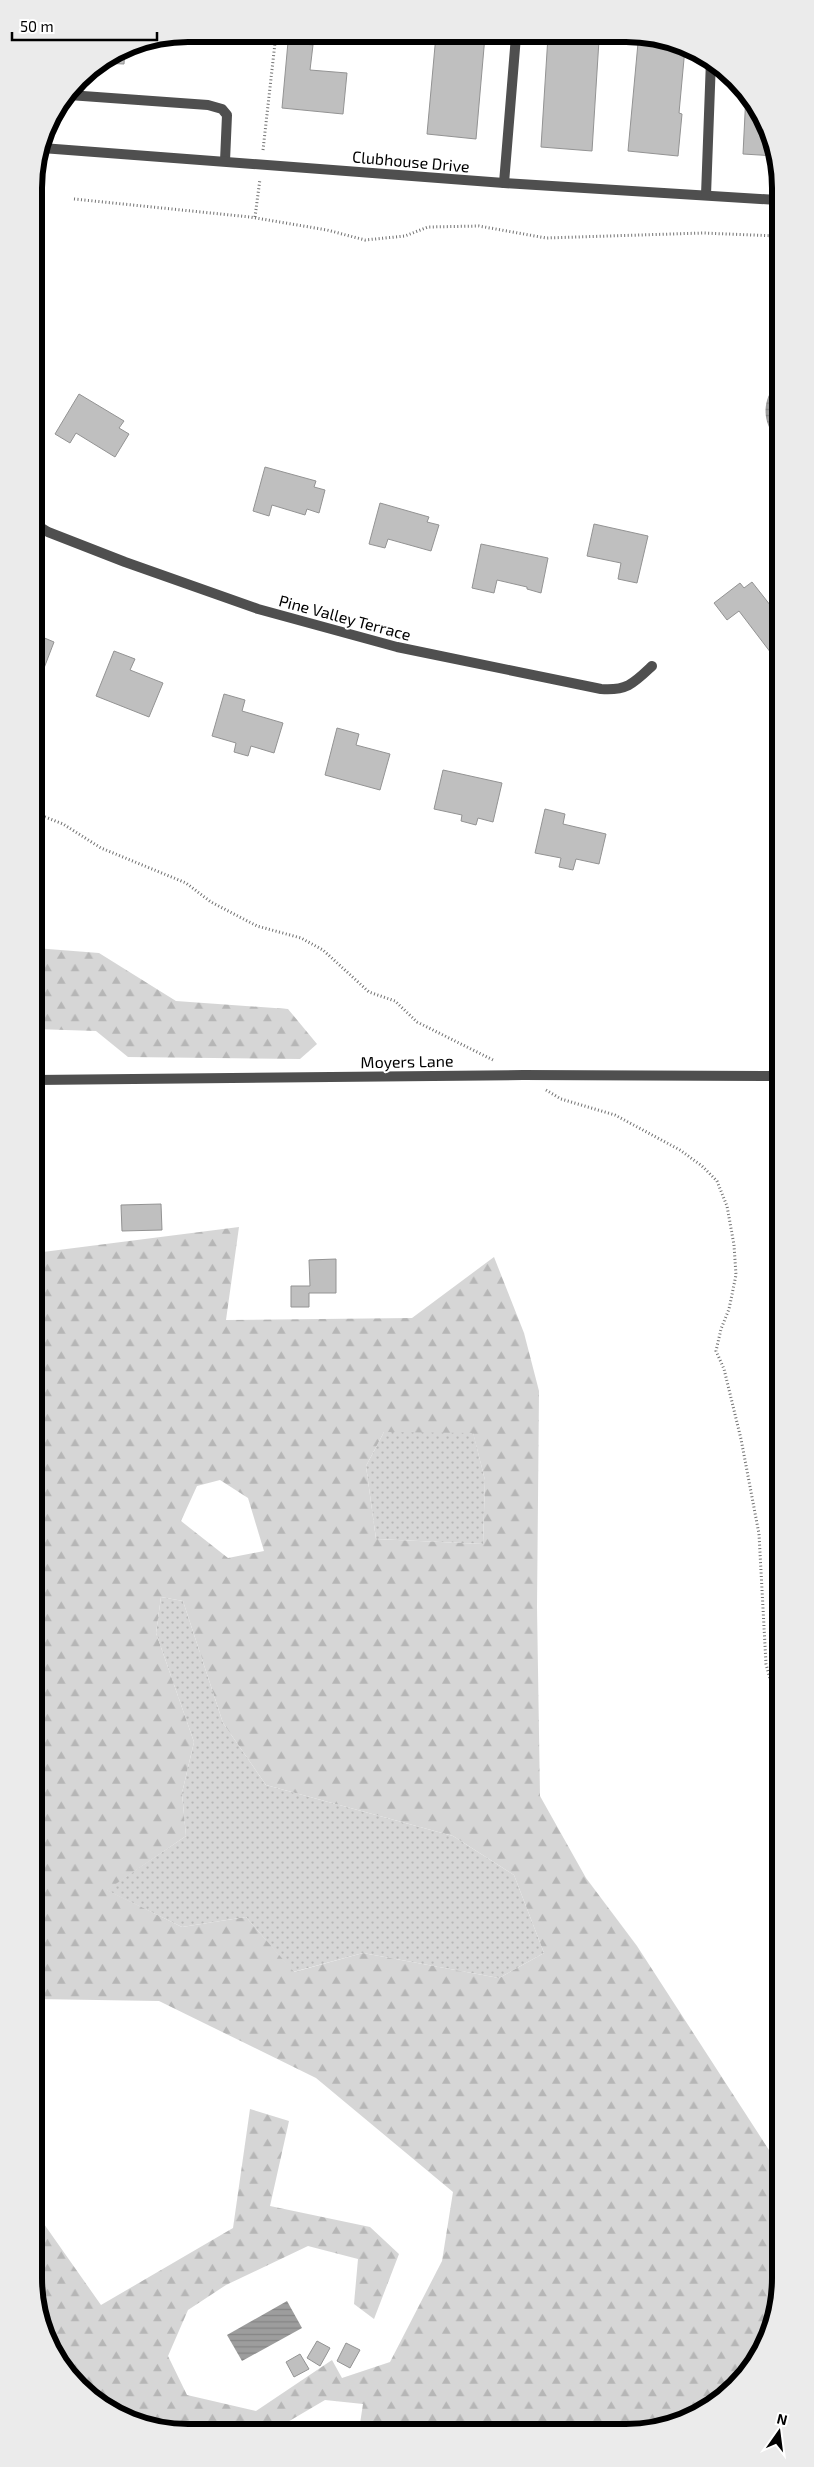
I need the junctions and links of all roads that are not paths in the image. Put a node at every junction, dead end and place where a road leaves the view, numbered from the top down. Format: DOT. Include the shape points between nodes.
graph roads {
  1 [pos="516,42"];
  2 [pos="711,71"];
  3 [pos="77,96"];
  4 [pos="48,148"];
  5 [pos="225,161"];
  6 [pos="504,183"];
  7 [pos="706,196"];
  8 [pos="772,200"];
  9 [pos="43,529"];
  10 [pos="652,666"];
  11 [pos="772,1076"];
  12 [pos="43,1080"];
  1 -- 6 [label="street"];
  2 -- 7 [label="street"];
  3 -- 5 [label="street" via="208,105 222,109 227,116"];
  4 -- 5 [label="street, Clubhouse Drive"];
  5 -- 6 [label="street, Clubhouse Drive"];
  6 -- 7 [label="street, Clubhouse Drive"];
  7 -- 8 [label="street, Clubhouse Drive"];
  9 -- 10 [label="street, Pine Valley Terrace" via="258,609 397,647 609,690 618,690 636,680"];
  11 -- 12 [label="street, Moyers Lane"];
}
